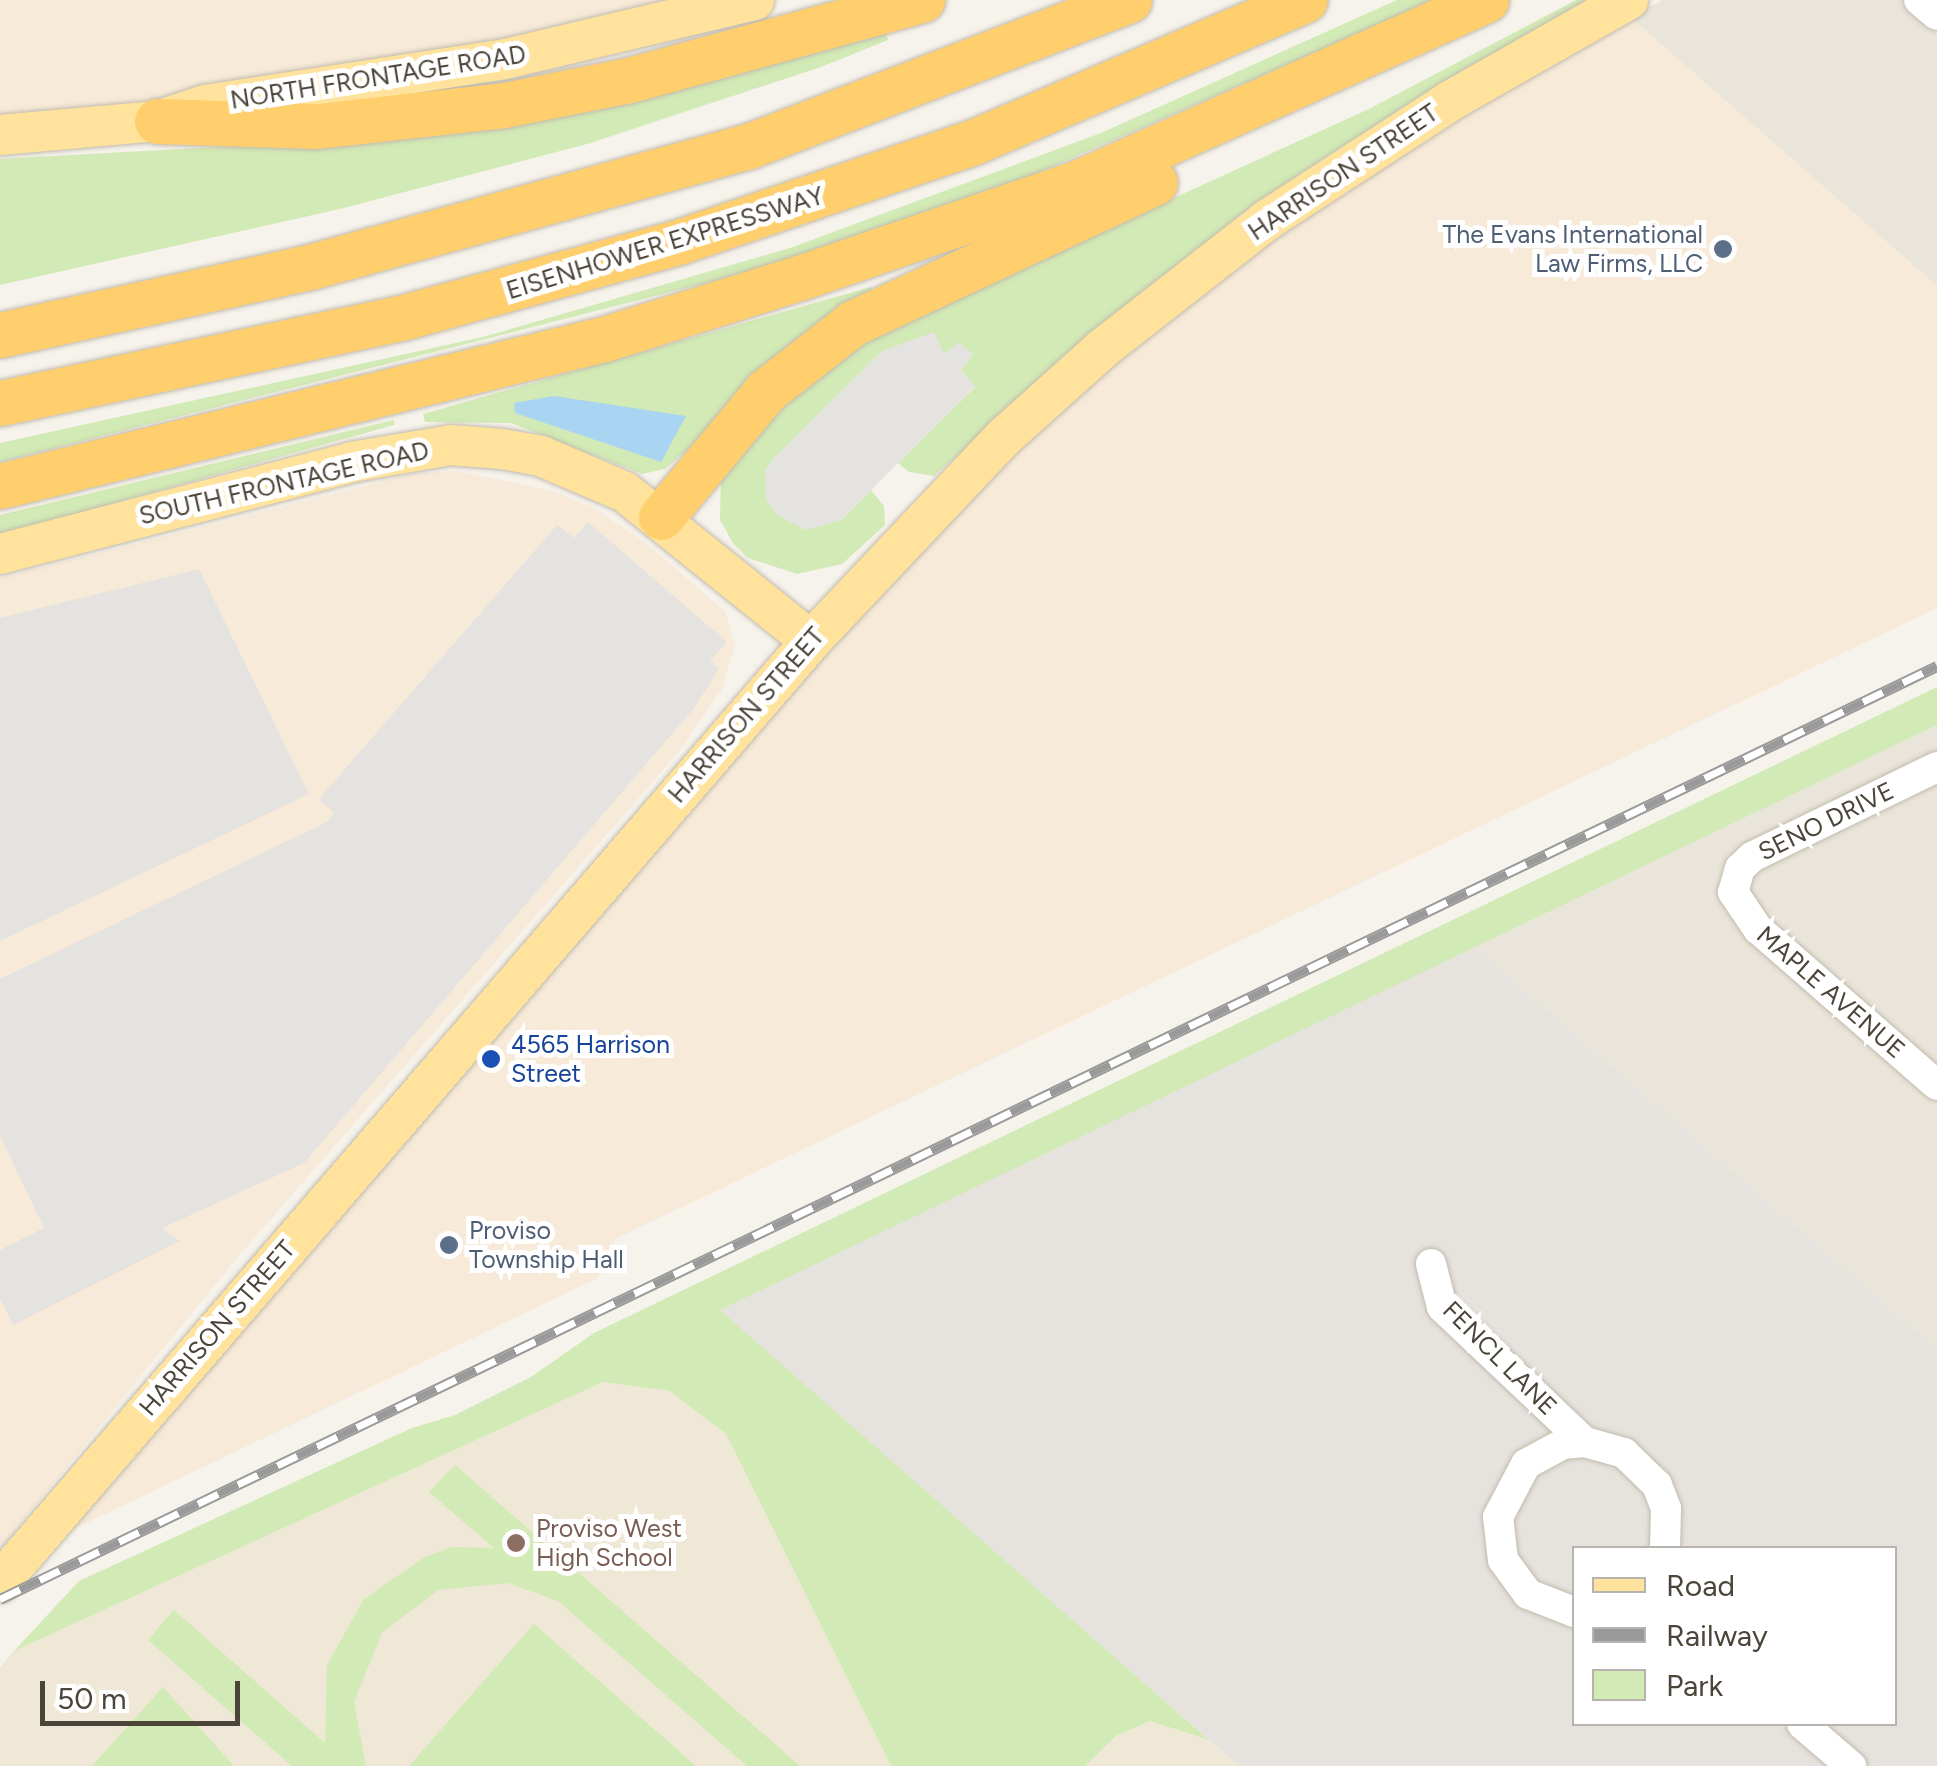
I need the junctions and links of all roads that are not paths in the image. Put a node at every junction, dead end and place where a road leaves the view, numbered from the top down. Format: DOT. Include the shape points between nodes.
graph roads {
  1 [pos="754,0"];
  2 [pos="922,0"];
  3 [pos="1129,0"];
  4 [pos="1305,0"];
  5 [pos="1486,0"];
  6 [pos="1506,0"];
  7 [pos="1628,0"];
  8 [pos="1920,0"];
  9 [pos="1937,15"];
  10 [pos="156,121"];
  11 [pos="0,134"];
  12 [pos="0,335"];
  13 [pos="0,402"];
  14 [pos="0,486"];
  15 [pos="661,516"];
  16 [pos="0,554"];
  17 [pos="811,641"];
  18 [pos="1937,767"];
  19 [pos="1733,892"];
  20 [pos="1937,1085"];
  21 [pos="1431,1264"];
  22 [pos="1586,1442"];
  23 [pos="1665,1546"];
  24 [pos="0,1582"];
  25 [pos="1572,1612"];
  26 [pos="1804,1726"];
  27 [pos="1851,1766"];
  1 -- 10 [label="main road, NORTH FRONTAGE ROAD" via="505,59 205,104"];
  2 -- 10 [label="highway" via="646,75 504,104 317,126"];
  3 -- 12 [label="highway" via="903,92 731,151 313,266"];
  4 -- 13 [label="highway, EISENHOWER EXPRESSWAY" via="971,143 664,246 404,317"];
  5 -- 14 [label="highway" via="1078,182 802,277 604,339"];
  6 -- 15 [label="highway" via="1475,33 853,323 766,391"];
  7 -- 17 [label="main road, HARRISON STREET" via="1450,101 1188,280 1004,438"];
  8 -- 9 [label="street"];
  10 -- 11 [label="main road, NORTH FRONTAGE ROAD"];
  15 -- 16 [label="main road, SOUTH FRONTAGE ROAD" via="625,492 541,456 452,445 352,462"];
  15 -- 17 [label="main road, SOUTH FRONTAGE ROAD"];
  17 -- 24 [label="main road, HARRISON STREET"];
  18 -- 19 [label="street, SENO DRIVE" via="1752,857 1740,868"];
  19 -- 20 [label="street, MAPLE AVENUE" via="1758,929"];
  21 -- 22 [label="street, FENCL LANE" via="1442,1307"];
  22 -- 23 [label="street, FENCL LANE" via="1624,1453 1644,1468 1666,1508"];
  22 -- 25 [label="street, FENCL LANE" via="1563,1444 1526,1464 1498,1517 1503,1560 1514,1579 1546,1605"];
  26 -- 27 [label="street"];
}
